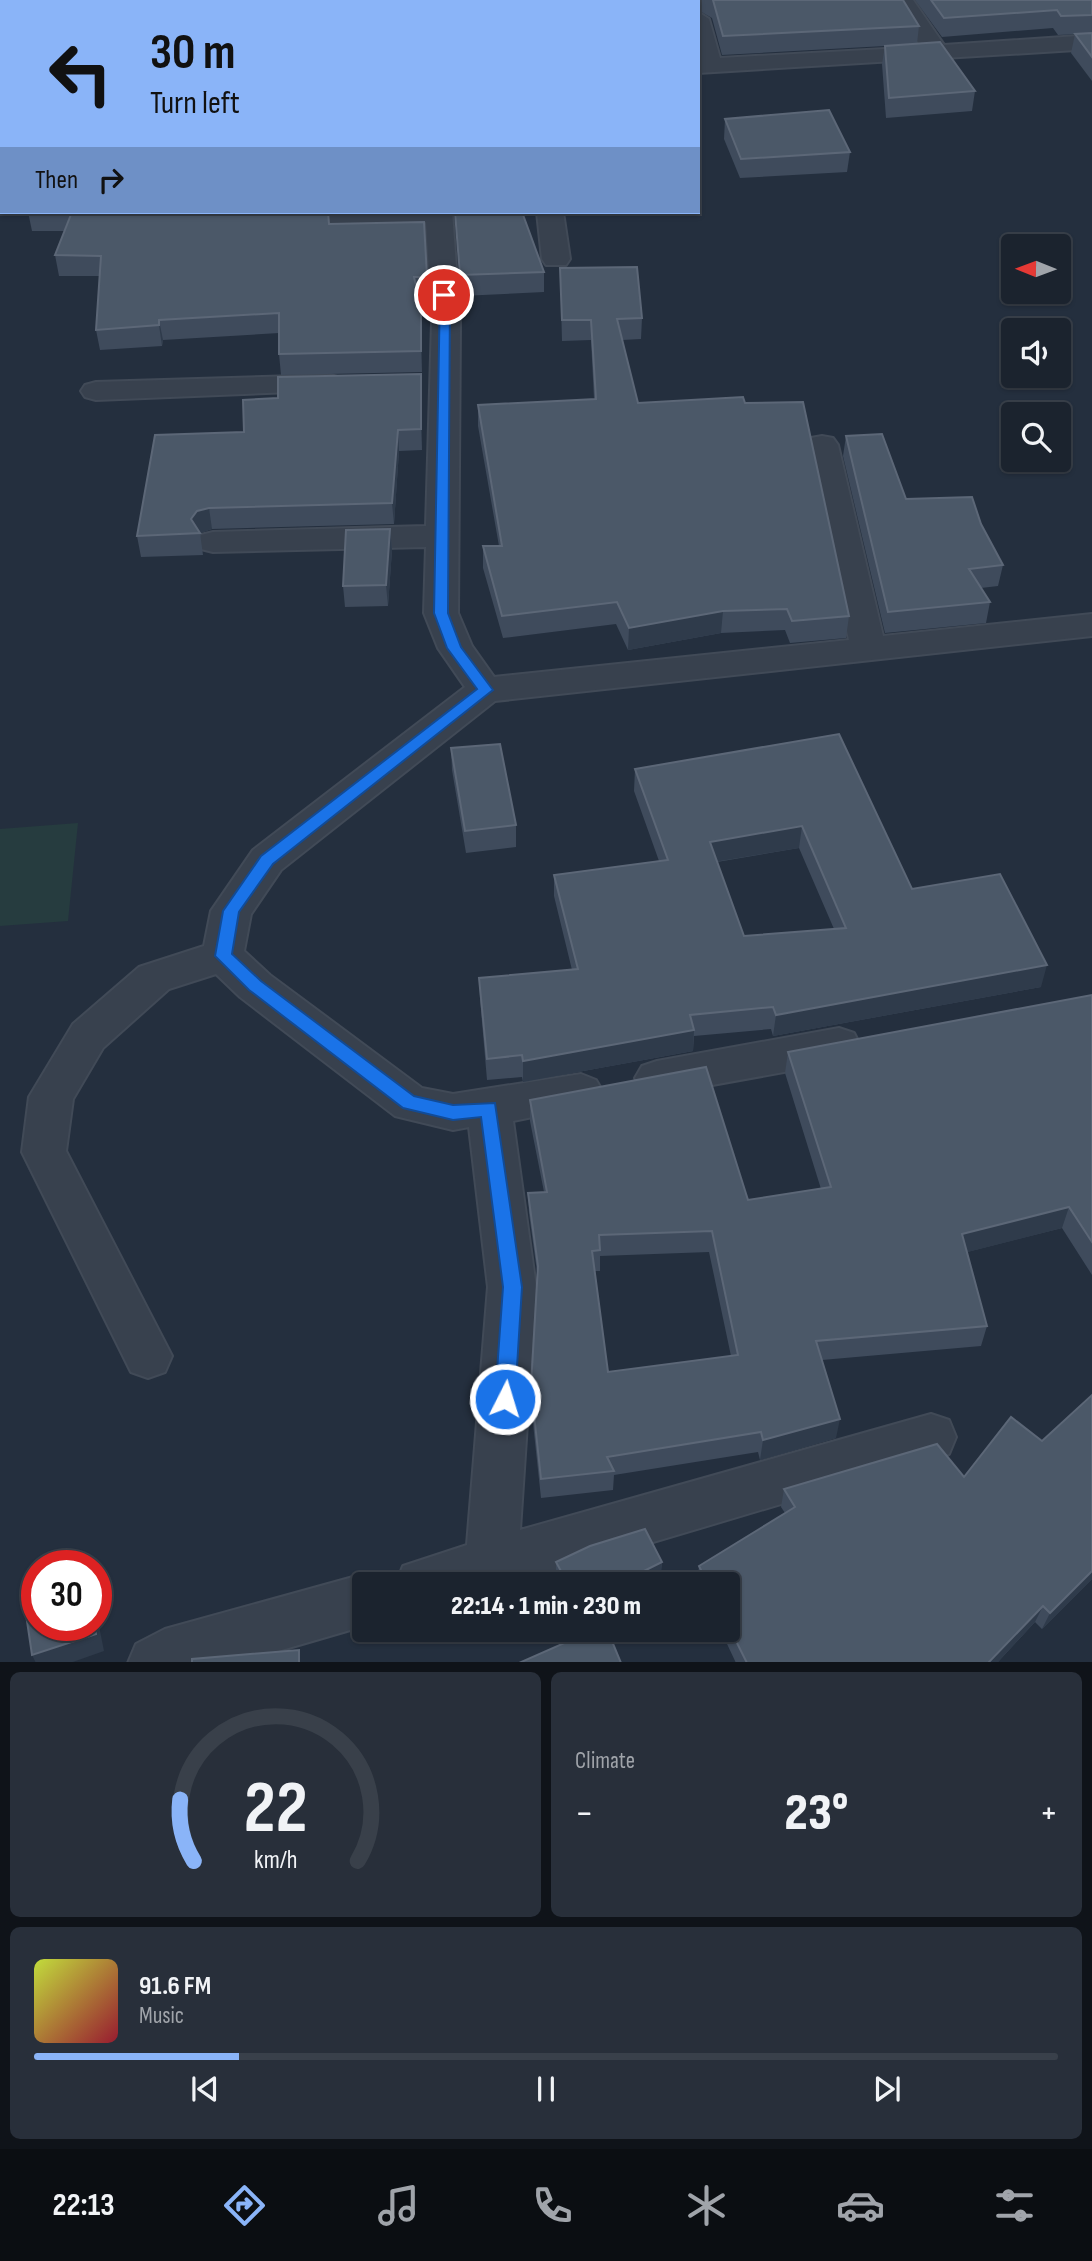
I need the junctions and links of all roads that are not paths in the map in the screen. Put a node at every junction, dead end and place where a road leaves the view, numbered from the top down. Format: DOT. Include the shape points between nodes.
graph roads {
  1 [pos="902,0"];
  2 [pos="700,34"];
  3 [pos="1092,42"];
  4 [pos="937,53"];
  5 [pos="704,65"];
  6 [pos="411,214"];
  7 [pos="439,214"];
  8 [pos="550,214"];
  9 [pos="245,220"];
  10 [pos="556,259"];
  11 [pos="359,383"];
  12 [pos="96,391"];
  13 [pos="822,445"];
  14 [pos="442,536"];
  15 [pos="213,542"];
  16 [pos="1092,625"];
  17 [pos="869,650"];
  18 [pos="485,690"];
  19 [pos="223,956"];
  20 [pos="873,1038"];
  21 [pos="489,1109"];
  22 [pos="148,1356"];
  23 [pos="931,1437"];
  24 [pos="492,1564"];
  25 [pos="464,1572"];
  26 [pos="352,1603"];
  27 [pos="155,1662"];
  1 -- 4 [label="street"];
  2 -- 5 [label="street"];
  3 -- 4 [label="street"];
  4 -- 5 [label="street"];
  6 -- 9 [label="street"];
  7 -- 14 [label="street" via="446,322 428,383"];
  8 -- 10 [label="street"];
  11 -- 12 [label="street"];
  13 -- 17 [label="street"];
  14 -- 15 [label="street"];
  14 -- 18 [label="street" via="441,613 454,648"];
  16 -- 17 [label="street"];
  17 -- 18 [label="street"];
  18 -- 19 [label="street" via="267,860 231,911"];
  19 -- 21 [label="street" via="255,986 410,1103 453,1112"];
  19 -- 22 [label="street" via="153,978 88,1036 51,1097 44,1152"];
  20 -- 21 [label="street"];
  21 -- 24 [label="street" via="512,1287"];
  23 -- 24 [label="street"];
  24 -- 25 [label="street"];
  26 -- 27 [label="street"];
}
